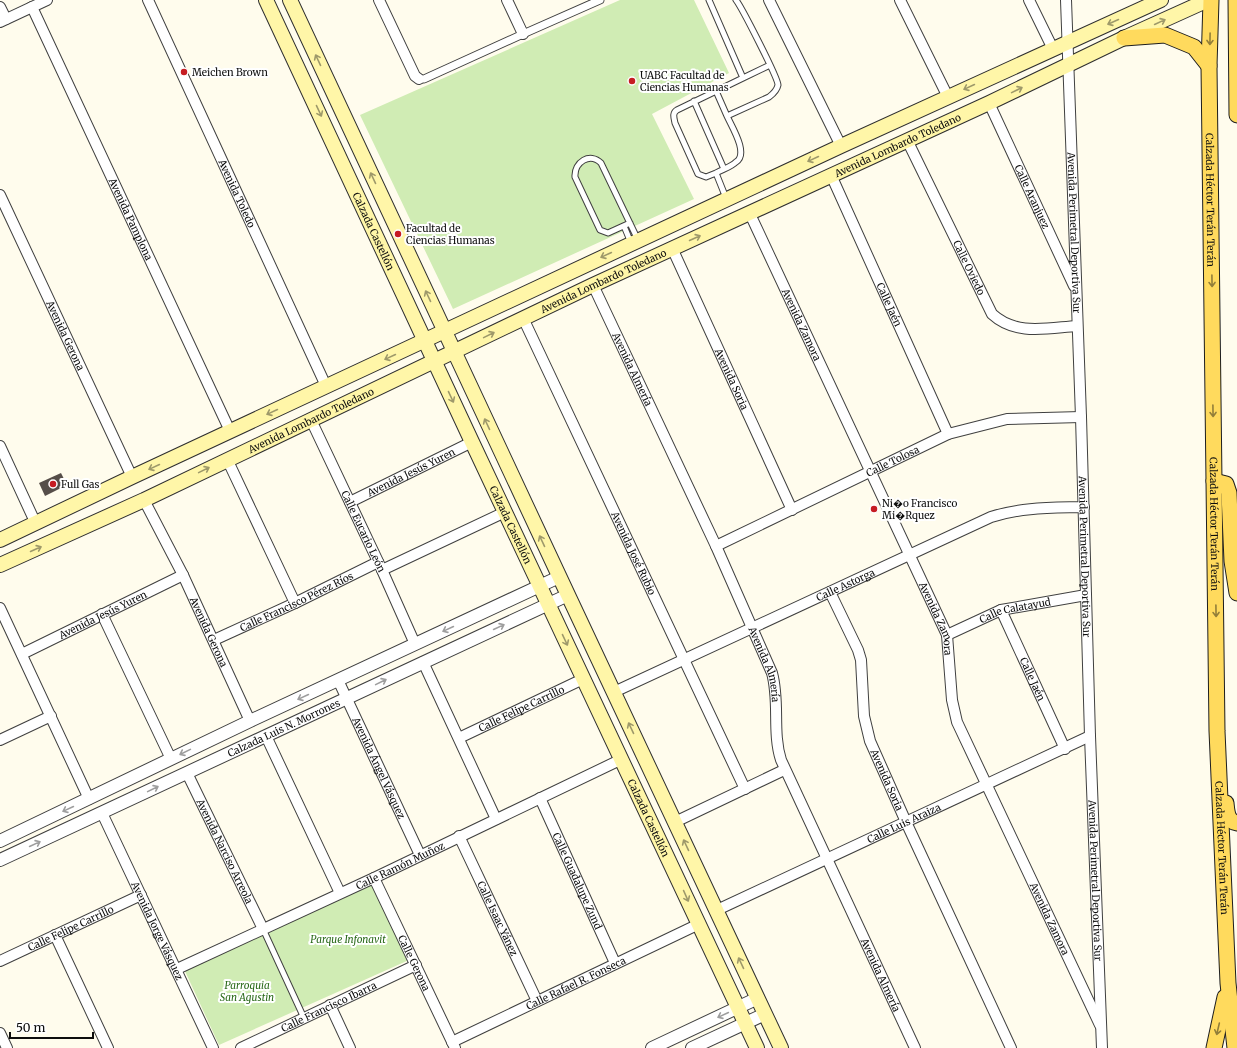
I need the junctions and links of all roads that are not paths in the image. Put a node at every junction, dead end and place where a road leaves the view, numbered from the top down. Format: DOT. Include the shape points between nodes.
graph roads {
  1 [pos="47,0"];
  2 [pos="148,0"];
  3 [pos="266,0"];
  4 [pos="290,0"];
  5 [pos="379,0"];
  6 [pos="507,0"];
  7 [pos="600,0"];
  8 [pos="708,0"];
  9 [pos="736,0"];
  10 [pos="769,0"];
  11 [pos="900,0"];
  12 [pos="1029,0"];
  13 [pos="1066,0"];
  14 [pos="1161,0"];
  15 [pos="1208,0"];
  16 [pos="1211,0"];
  17 [pos="1236,0"];
  18 [pos="1140,5"];
  19 [pos="0,7"];
  20 [pos="32,7"];
  21 [pos="3,21"];
  22 [pos="523,34"];
  23 [pos="1124,38"];
  24 [pos="1068,42"];
  25 [pos="1054,49"];
  26 [pos="770,65"];
  27 [pos="1069,65"];
  28 [pos="1209,66"];
  29 [pos="743,78"];
  30 [pos="420,79"];
  31 [pos="716,91"];
  32 [pos="948,97"];
  33 [pos="694,102"];
  34 [pos="989,103"];
  35 [pos="1237,115"];
  36 [pos="727,116"];
  37 [pos="907,140"];
  38 [pos="841,146"];
  39 [pos="724,169"];
  40 [pos="716,172"];
  41 [pos="831,175"];
  42 [pos="794,192"];
  43 [pos="0,195"];
  44 [pos="727,199"];
  45 [pos="750,214"];
  46 [pos="630,223"];
  47 [pos="624,226"];
  48 [pos="635,242"];
  49 [pos="672,248"];
  50 [pos="593,285"];
  51 [pos="1076,291"];
  52 [pos="523,318"];
  53 [pos="1078,326"];
  54 [pos="445,331"];
  55 [pos="425,340"];
  56 [pos="454,352"];
  57 [pos="435,362"];
  58 [pos="326,386"];
  59 [pos="1081,417"];
  60 [pos="311,420"];
  61 [pos="230,432"];
  62 [pos="948,434"];
  63 [pos="472,442"];
  64 [pos="0,446"];
  65 [pos="227,459"];
  66 [pos="871,472"];
  67 [pos="132,477"];
  68 [pos="1214,481"];
  69 [pos="144,500"];
  70 [pos="350,502"];
  71 [pos="1084,507"];
  72 [pos="792,510"];
  73 [pos="505,512"];
  74 [pos="36,524"];
  75 [pos="0,540"];
  76 [pos="716,546"];
  77 [pos="909,554"];
  78 [pos="0,565"];
  79 [pos="380,566"];
  80 [pos="183,575"];
  81 [pos="559,577"];
  82 [pos="540,586"];
  83 [pos="830,592"];
  84 [pos="1237,593"];
  85 [pos="568,595"];
  86 [pos="1086,595"];
  87 [pos="294,603"];
  88 [pos="548,604"];
  89 [pos="0,608"];
  90 [pos="1001,610"];
  91 [pos="102,614"];
  92 [pos="753,628"];
  93 [pos="947,634"];
  94 [pos="214,640"];
  95 [pos="415,644"];
  96 [pos="22,654"];
  97 [pos="684,658"];
  98 [pos="423,662"];
  99 [pos="583,679"];
  100 [pos="338,680"];
  101 [pos="614,692"];
  102 [pos="346,699"];
  103 [pos="1217,710"];
  104 [pos="51,716"];
  105 [pos="250,721"];
  106 [pos="266,736"];
  107 [pos="1090,736"];
  108 [pos="459,738"];
  109 [pos="0,740"];
  110 [pos="1065,749"];
  111 [pos="171,759"];
  112 [pos="622,759"];
  113 [pos="784,770"];
  114 [pos="187,772"];
  115 [pos="986,785"];
  116 [pos="745,789"];
  117 [pos="540,798"];
  118 [pos="89,799"];
  119 [pos="102,813"];
  120 [pos="496,819"];
  121 [pos="675,822"];
  122 [pos="906,822"];
  123 [pos="1237,823"];
  124 [pos="459,836"];
  125 [pos="0,841"];
  126 [pos="420,855"];
  127 [pos="826,859"];
  128 [pos="0,860"];
  129 [pos="374,878"];
  130 [pos="340,893"];
  131 [pos="141,895"];
  132 [pos="716,910"];
  133 [pos="699,924"];
  134 [pos="263,929"];
  135 [pos="55,935"];
  136 [pos="0,961"];
  137 [pos="615,963"];
  138 [pos="416,966"];
  139 [pos="177,969"];
  140 [pos="1228,982"];
  141 [pos="758,998"];
  142 [pos="537,1001"];
  143 [pos="330,1005"];
  144 [pos="739,1007"];
  145 [pos="765,1014"];
  146 [pos="304,1018"];
  147 [pos="746,1023"];
  148 [pos="1102,1029"];
  149 [pos="0,1033"];
  150 [pos="453,1045"];
  151 [pos="252,1046"];
  152 [pos="7,1048"];
  153 [pos="108,1048"];
  154 [pos="213,1048"];
  155 [pos="241,1048"];
  156 [pos="350,1048"];
  157 [pos="652,1048"];
  158 [pos="692,1048"];
  159 [pos="757,1048"];
  160 [pos="781,1048"];
  161 [pos="914,1048"];
  162 [pos="1011,1048"];
  163 [pos="1102,1048"];
  164 [pos="1214,1048"];
  165 [pos="1235,1048"];
  1 -- 20 [label="street"];
  2 -- 58 [label="street, Avenida Toledo"];
  3 -- 55 [label="main road, Calzada Castellón, one-way"];
  54 -- 4 [label="main road, one-way"];
  5 -- 30 [label="street" via="415,76"];
  6 -- 22 [label="street"];
  7 -- 22 [label="street"];
  8 -- 29 [label="lane"];
  9 -- 26 [label="lane"];
  10 -- 38 [label="street"];
  11 -- 32 [label="street"];
  12 -- 25 [label="street"];
  13 -- 24 [label="street, Avenida Perimetral Deportiva Sur"];
  14 -- 18 [label="main road"];
  23 -- 15 [label="main road, Avenida Lombardo Toledano, one-way"];
  16 -- 28 [label="main road, Calzada Héctor Terán Terán, one-way"];
  17 -- 35 [label="main road"];
  18 -- 24 [label="main road, one-way"];
  19 -- 21 [label="street"];
  20 -- 21 [label="street"];
  20 -- 61 [label="street, Avenida Pamplona"];
  22 -- 30 [label="street"];
  23 -- 27 [label="main road, Avenida Lombardo Toledano"];
  23 -- 28 [label="main road" via="1165,35 1194,47"];
  24 -- 25 [label="main road"];
  24 -- 27 [label="street, Avenida Perimetral Deportiva Sur"];
  25 -- 32 [label="main road, one-way"];
  26 -- 29 [label="lane"];
  26 -- 36 [label="lane" via="778,82 774,92 769,97"];
  34 -- 27 [label="main road, Avenida Lombardo Toledano, one-way"];
  27 -- 51 [label="street, Avenida Perimetral Deportiva Sur"];
  28 -- 68 [label="main road, Calzada Héctor Terán Terán, one-way"];
  29 -- 31 [label="lane"];
  31 -- 33 [label="lane"];
  31 -- 36 [label="lane"];
  32 -- 38 [label="main road"];
  33 -- 39 [label="lane"];
  33 -- 40 [label="lane" via="675,111 675,123 698,174 706,177"];
  34 -- 37 [label="main road, Avenida Lombardo Toledano"];
  34 -- 51 [label="street, Calle Aranjuez"];
  36 -- 39 [label="lane" via="742,154 736,162"];
  37 -- 41 [label="main road, Avenida Lombardo Toledano"];
  37 -- 53 [label="street, Calle Oviedo" via="992,314 998,320 1016,328"];
  38 -- 42 [label="main road" via="843,157 836,167 806,182"];
  38 -- 44 [label="main road, one-way"];
  39 -- 40 [label="lane"];
  40 -- 44 [label="lane"];
  41 -- 42 [label="main road, Avenida Lombardo Toledano"];
  41 -- 62 [label="street, Calle Jaén"];
  42 -- 45 [label="main road, Avenida Lombardo Toledano"];
  43 -- 67 [label="street, Avenida Gerona"];
  44 -- 48 [label="main road"];
  44 -- 49 [label="main road" via="714,212 678,232 672,240"];
  49 -- 45 [label="main road, Avenida Lombardo Toledano, one-way"];
  45 -- 66 [label="street, Avenida Zamora"];
  46 -- 47 [label="lane"];
  46 -- 47 [label="lane" via="601,163 594,158 582,161 576,168 575,177 599,228 602,232 608,233"];
  46 -- 48 [label="lane"];
  47 -- 48 [label="lane"];
  48 -- 50 [label="main road" via="640,248 637,257 605,274"];
  48 -- 54 [label="main road, one-way"];
  49 -- 50 [label="main road, Avenida Lombardo Toledano"];
  49 -- 72 [label="street, Avenida Soria"];
  50 -- 52 [label="main road, Avenida Lombardo Toledano"];
  50 -- 76 [label="street, Avenida Almería"];
  51 -- 53 [label="street, Avenida Perimetral Deportiva Sur"];
  56 -- 52 [label="main road, Avenida Lombardo Toledano, one-way"];
  52 -- 97 [label="street, Avenida José Rubio"];
  53 -- 59 [label="street, Avenida Perimetral Deportiva Sur"];
  54 -- 55 [label="main road"];
  54 -- 56 [label="main road"];
  55 -- 57 [label="main road, Calzada Castellón"];
  55 -- 58 [label="main road, one-way"];
  56 -- 57 [label="main road, Avenida Lombardo Toledano"];
  81 -- 56 [label="main road, one-way"];
  57 -- 60 [label="main road, Avenida Lombardo Toledano"];
  57 -- 63 [label="main road, Calzada Castellón, one-way"];
  58 -- 61 [label="main road, one-way"];
  59 -- 62 [label="street, Calle Tolosa" via="1007,419"];
  59 -- 71 [label="street, Avenida Perimetral Deportiva Sur"];
  60 -- 65 [label="main road, Avenida Lombardo Toledano"];
  60 -- 70 [label="street, Calle Eucario León"];
  61 -- 67 [label="main road, one-way"];
  62 -- 66 [label="street, Calle Tolosa"];
  63 -- 70 [label="street, Avenida Jesús Yuren"];
  63 -- 73 [label="main road, Calzada Castellón"];
  64 -- 74 [label="street"];
  69 -- 65 [label="main road, Avenida Lombardo Toledano, one-way"];
  65 -- 87 [label="street"];
  66 -- 72 [label="street, Calle Tolosa"];
  66 -- 77 [label="street, Avenida Zamora"];
  67 -- 74 [label="main road"];
  68 -- 84 [label="main road" via="1224,483 1228,489 1232,561"];
  68 -- 103 [label="main road, Calzada Héctor Terán Terán, one-way"];
  78 -- 69 [label="main road, Avenida Lombardo Toledano, one-way"];
  69 -- 80 [label="street, Avenida Gerona"];
  70 -- 79 [label="street, Calle Eucario León"];
  71 -- 77 [label="street, Calle Astorga" via="1008,511"];
  71 -- 86 [label="street, Avenida Perimetral Deportiva Sur"];
  72 -- 76 [label="street, Calle Tolosa"];
  73 -- 79 [label="street, Calle Francisco Pérez Ríos"];
  73 -- 82 [label="main road, Calzada Castellón"];
  74 -- 75 [label="main road"];
  76 -- 92 [label="street, Avenida Almería"];
  77 -- 83 [label="street, Calle Astorga"];
  77 -- 93 [label="street, Avenida Zamora"];
  79 -- 87 [label="street, Calle Francisco Pérez Ríos"];
  79 -- 95 [label="street, Calle Eucario León"];
  80 -- 91 [label="street, Avenida Jesús Yuren"];
  80 -- 94 [label="street, Avenida Gerona"];
  81 -- 82 [label="street, Calzada Luis N. Morrones"];
  81 -- 85 [label="main road"];
  82 -- 88 [label="main road, Calzada Castellón"];
  82 -- 95 [label="street, Calzada Luis N. Morrones, one-way"];
  83 -- 92 [label="street, Calle Astorga"];
  83 -- 122 [label="street, Avenida Soria" via="861,660 864,716 868,737"];
  85 -- 88 [label="street, Calzada Luis N. Morrones"];
  85 -- 101 [label="main road"];
  86 -- 90 [label="street, Calle Calatayud"];
  86 -- 107 [label="street, Avenida Perimetral Deportiva Sur"];
  87 -- 94 [label="street, Calle Francisco Pérez Ríos"];
  98 -- 88 [label="street, Calzada Luis N. Morrones, one-way"];
  88 -- 99 [label="main road, Calzada Castellón, one-way"];
  89 -- 96 [label="street"];
  90 -- 93 [label="street, Calle Calatayud"];
  90 -- 110 [label="street, Calle Jaén"];
  91 -- 96 [label="street, Avenida Jesús Yuren"];
  91 -- 111 [label="street"];
  92 -- 97 [label="street, Calle Astorga"];
  92 -- 113 [label="street, Avenida Almería" via="776,689 776,739"];
  93 -- 115 [label="street, Avenida Zamora" via="957,722"];
  94 -- 105 [label="street, Avenida Gerona"];
  95 -- 100 [label="street, Calzada Luis N. Morrones"];
  96 -- 104 [label="street"];
  97 -- 101 [label="street, Calle Astorga"];
  97 -- 116 [label="street, Avenida José Rubio"];
  102 -- 98 [label="street, Calzada Luis N. Morrones, one-way"];
  98 -- 108 [label="street"];
  99 -- 108 [label="street, Calle Felipe Carrillo"];
  99 -- 112 [label="main road, Calzada Castellón"];
  100 -- 102 [label="street, Avenida Ángel Vásquez"];
  100 -- 105 [label="street, Calzada Luis N. Morrones, one-way"];
  121 -- 101 [label="main road, one-way"];
  102 -- 106 [label="street, Calzada Luis N. Morrones"];
  102 -- 126 [label="street, Avenida Ángel Vásquez"];
  103 -- 123 [label="main road" via="1224,728 1227,813 1232,822"];
  103 -- 140 [label="main road, Calzada Héctor Terán Terán"];
  104 -- 109 [label="street"];
  104 -- 118 [label="street"];
  105 -- 111 [label="street, Calzada Luis N. Morrones, one-way"];
  106 -- 114 [label="street, Calzada Luis N. Morrones"];
  106 -- 130 [label="street"];
  107 -- 110 [label="street, Calle Luis Araiza"];
  107 -- 148 [label="street, Avenida Perimetral Deportiva Sur"];
  108 -- 120 [label="street"];
  110 -- 115 [label="street, Calle Luis Araiza"];
  111 -- 118 [label="street, Calzada Luis N. Morrones"];
  112 -- 117 [label="street, Calle Ramón Muñoz"];
  112 -- 133 [label="main road, Calzada Castellón, one-way"];
  113 -- 116 [label="street"];
  113 -- 127 [label="street, Avenida Almería"];
  119 -- 114 [label="street, Calzada Luis N. Morrones, one-way"];
  114 -- 134 [label="street, Avenida Narciso Arreola"];
  115 -- 122 [label="street, Calle Luis Araiza"];
  115 -- 148 [label="street, Avenida Zamora"];
  116 -- 121 [label="street"];
  117 -- 120 [label="street, Calle Ramón Muñoz"];
  117 -- 137 [label="street, Calle Guadalupe Zund"];
  118 -- 125 [label="street, Calzada Luis N. Morrones, one-way"];
  128 -- 119 [label="street, Calzada Luis N. Morrones, one-way"];
  119 -- 131 [label="street, Avenida Jorge Vásquez"];
  120 -- 124 [label="street, Calle Ramón Muñoz"];
  132 -- 121 [label="main road, one-way"];
  122 -- 127 [label="street, Calle Luis Araiza"];
  122 -- 162 [label="street, Avenida Soria"];
  124 -- 126 [label="street, Calle Ramón Muñoz"];
  124 -- 142 [label="street, Calle Isaac Yánez"];
  126 -- 129 [label="street, Calle Ramón Muñoz"];
  127 -- 132 [label="street, Calle Luis Araiza"];
  127 -- 161 [label="street, Avenida Almería"];
  129 -- 130 [label="street, Calle Ramón Muñoz"];
  129 -- 138 [label="street, Calle Gerona"];
  130 -- 134 [label="street, Calle Ramón Muñoz"];
  131 -- 135 [label="street, Calle Felipe Carrillo"];
  131 -- 139 [label="street, Avenida Jorge Vásquez"];
  141 -- 132 [label="main road, one-way"];
  133 -- 137 [label="street, Calle Rafael R. Fonseca"];
  133 -- 144 [label="main road, Calzada Castellón"];
  134 -- 139 [label="street, Calle Ramón Muñoz"];
  134 -- 146 [label="lane"];
  135 -- 136 [label="street, Calle Felipe Carrillo"];
  135 -- 153 [label="street"];
  137 -- 142 [label="street, Calle Rafael R. Fonseca"];
  138 -- 143 [label="street, Calle Francisco Ibarra"];
  138 -- 150 [label="street, Calle Gerona"];
  139 -- 154 [label="street, Avenida Jorge Vásquez"];
  140 -- 164 [label="main road, one-way"];
  140 -- 165 [label="main road, Calzada Héctor Terán Terán"];
  141 -- 144 [label="street"];
  141 -- 145 [label="main road"];
  142 -- 150 [label="street, Calle Rafael R. Fonseca"];
  143 -- 146 [label="street, Calle Francisco Ibarra"];
  143 -- 156 [label="street"];
  144 -- 147 [label="main road, Calzada Castellón"];
  144 -- 157 [label="street, one-way"];
  145 -- 147 [label="street"];
  145 -- 160 [label="main road"];
  146 -- 151 [label="street, Calle Francisco Ibarra"];
  147 -- 158 [label="street"];
  147 -- 159 [label="main road, Calzada Castellón"];
  148 -- 163 [label="street, Avenida Perimetral Deportiva Sur"];
  149 -- 152 [label="street"];
  151 -- 155 [label="street, Calle Francisco Ibarra"];
}
